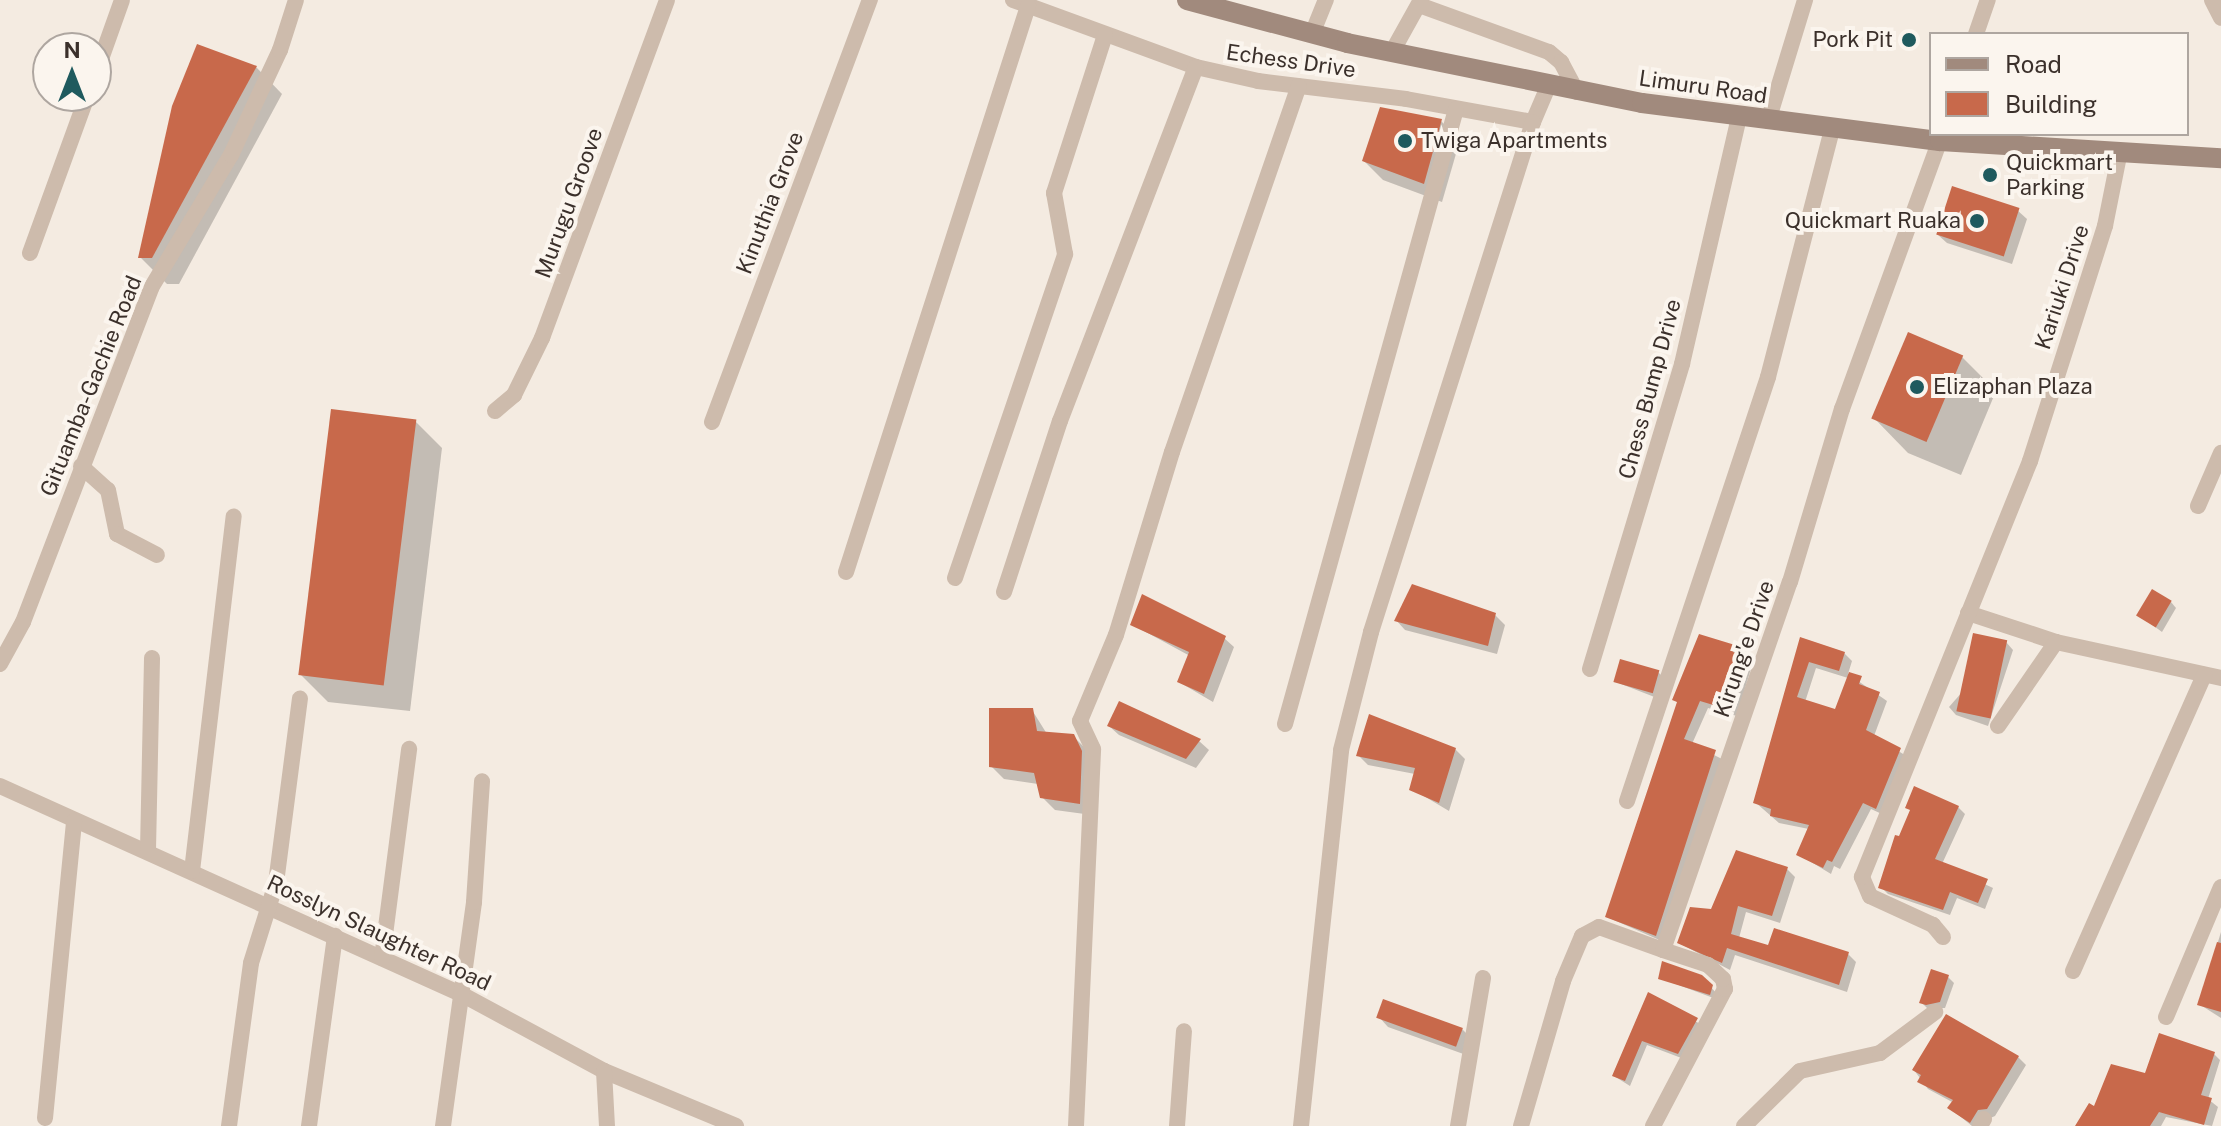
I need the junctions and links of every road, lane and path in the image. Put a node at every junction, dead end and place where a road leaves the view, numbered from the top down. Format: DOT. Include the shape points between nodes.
graph roads {
  1 [pos="122,0"];
  2 [pos="296,0"];
  3 [pos="667,0"];
  4 [pos="870,0"];
  5 [pos="1187,0"];
  6 [pos="1326,0"];
  7 [pos="1805,0"];
  8 [pos="1988,0"];
  9 [pos="2212,0"];
  10 [pos="1021,3"];
  11 [pos="1420,3"];
  12 [pos="2221,18"];
  13 [pos="111,32"];
  14 [pos="1977,32"];
  15 [pos="1312,34"];
  16 [pos="1105,35"];
  17 [pos="1392,52"];
  18 [pos="1196,67"];
  19 [pos="1299,86"];
  20 [pos="1548,86"];
  21 [pos="1577,92"];
  22 [pos="1456,109"];
  23 [pos="81,112"];
  24 [pos="1739,117"];
  25 [pos="1768,121"];
  26 [pos="1533,122"];
  27 [pos="1832,130"];
  28 [pos="1941,137"];
  29 [pos="2120,151"];
  30 [pos="2221,158"];
  31 [pos="30,253"];
  32 [pos="495,411"];
  33 [pos="712,422"];
  34 [pos="2221,453"];
  35 [pos="81,466"];
  36 [pos="2198,506"];
  37 [pos="234,516"];
  38 [pos="157,555"];
  39 [pos="846,572"];
  40 [pos="955,578"];
  41 [pos="1004,592"];
  42 [pos="1968,613"];
  43 [pos="2056,642"];
  44 [pos="152,658"];
  45 [pos="0,664"];
  46 [pos="1590,669"];
  47 [pos="2204,675"];
  48 [pos="2221,678"];
  49 [pos="300,699"];
  50 [pos="1285,724"];
  51 [pos="1998,726"];
  52 [pos="409,749"];
  53 [pos="482,781"];
  54 [pos="0,786"];
  55 [pos="1627,801"];
  56 [pos="74,821"];
  57 [pos="148,850"];
  58 [pos="192,871"];
  59 [pos="2221,887"];
  60 [pos="267,904"];
  61 [pos="335,936"];
  62 [pos="1943,937"];
  63 [pos="1663,950"];
  64 [pos="382,958"];
  65 [pos="2073,971"];
  66 [pos="1483,978"];
  67 [pos="463,995"];
  68 [pos="1935,1012"];
  69 [pos="2166,1017"];
  70 [pos="1184,1031"];
  71 [pos="604,1071"];
  72 [pos="45,1118"];
  73 [pos="229,1126"];
  74 [pos="309,1126"];
  75 [pos="443,1126"];
  76 [pos="607,1126"];
  77 [pos="736,1126"];
  78 [pos="1076,1126"];
  79 [pos="1177,1126"];
  80 [pos="1301,1126"];
  81 [pos="1458,1126"];
  82 [pos="1521,1126"];
  83 [pos="1653,1126"];
  84 [pos="1744,1126"];
  1 -- 13 [label="street"];
  2 -- 35 [label="street, Gituamba-Gachie Road" via="280,50 231,155 151,288"];
  3 -- 32 [label="street, Murugu Groove" via="542,338 514,395"];
  4 -- 33 [label="street, Kinuthia Grove"];
  5 -- 15 [label="main road, Limuru Road"];
  6 -- 15 [label="street"];
  7 -- 25 [label="street"];
  8 -- 14 [label="street"];
  9 -- 12 [label="street"];
  10 -- 16 [label="street, Echess Drive"];
  10 -- 39 [label="street"];
  11 -- 17 [label="street"];
  11 -- 21 [label="street" via="1549,52 1561,62"];
  15 -- 17 [label="main road, Limuru Road"];
  16 -- 18 [label="street, Echess Drive"];
  16 -- 40 [label="street" via="1054,193 1065,254"];
  17 -- 20 [label="main road, Limuru Road"];
  18 -- 19 [label="street, Echess Drive"];
  18 -- 41 [label="street" via="1060,421"];
  19 -- 22 [label="street, Echess Drive"];
  19 -- 78 [label="street" via="1172,452 1116,635 1080,721 1093,749"];
  20 -- 21 [label="main road, Limuru Road"];
  20 -- 26 [label="street"];
  21 -- 24 [label="main road, Limuru Road"];
  22 -- 26 [label="street, Echess Drive"];
  22 -- 50 [label="street"];
  23 -- 31 [label="street"];
  24 -- 25 [label="main road, Limuru Road"];
  24 -- 46 [label="street, Chess Bump Drive" via="1682,364"];
  25 -- 27 [label="main road, Limuru Road"];
  26 -- 80 [label="street" via="1371,632 1341,750"];
  27 -- 28 [label="main road, Limuru Road"];
  27 -- 55 [label="street" via="1764,391"];
  28 -- 29 [label="main road, Limuru Road"];
  28 -- 63 [label="street, Kirung'e Drive" via="1842,409 1790,582"];
  29 -- 30 [label="main road, Limuru Road"];
  29 -- 42 [label="street, Kariuki Drive" via="2105,226 2030,461"];
  34 -- 36 [label="street"];
  35 -- 38 [label="street" via="108,490 117,534"];
  35 -- 45 [label="street, Gituamba-Gachie Road" via="23,622"];
  37 -- 58 [label="street"];
  42 -- 43 [label="street"];
  42 -- 62 [label="street, Kariuki Drive" via="1862,877 1870,896 1933,925"];
  43 -- 47 [label="street"];
  43 -- 51 [label="street"];
  44 -- 57 [label="street"];
  47 -- 48 [label="street"];
  47 -- 65 [label="street"];
  49 -- 60 [label="street" via="276,883"];
  52 -- 64 [label="street"];
  53 -- 67 [label="street"];
  54 -- 56 [label="street, Rosslyn Slaughter Road"];
  56 -- 57 [label="street, Rosslyn Slaughter Road"];
  56 -- 72 [label="street"];
  57 -- 58 [label="street, Rosslyn Slaughter Road"];
  58 -- 60 [label="street, Rosslyn Slaughter Road"];
  59 -- 69 [label="street"];
  60 -- 61 [label="street, Rosslyn Slaughter Road"];
  60 -- 73 [label="street" via="251,963"];
  61 -- 64 [label="street, Rosslyn Slaughter Road"];
  61 -- 74 [label="street"];
  63 -- 82 [label="street" via="1599,927 1582,936 1563,981"];
  63 -- 83 [label="street" via="1708,965 1723,979 1725,989"];
  64 -- 67 [label="street, Rosslyn Slaughter Road"];
  66 -- 81 [label="street"];
  67 -- 71 [label="street, Rosslyn Slaughter Road"];
  67 -- 75 [label="street"];
  68 -- 84 [label="street" via="1880,1053 1800,1071"];
  70 -- 79 [label="street"];
  71 -- 76 [label="street"];
  71 -- 77 [label="street, Rosslyn Slaughter Road"];
}
